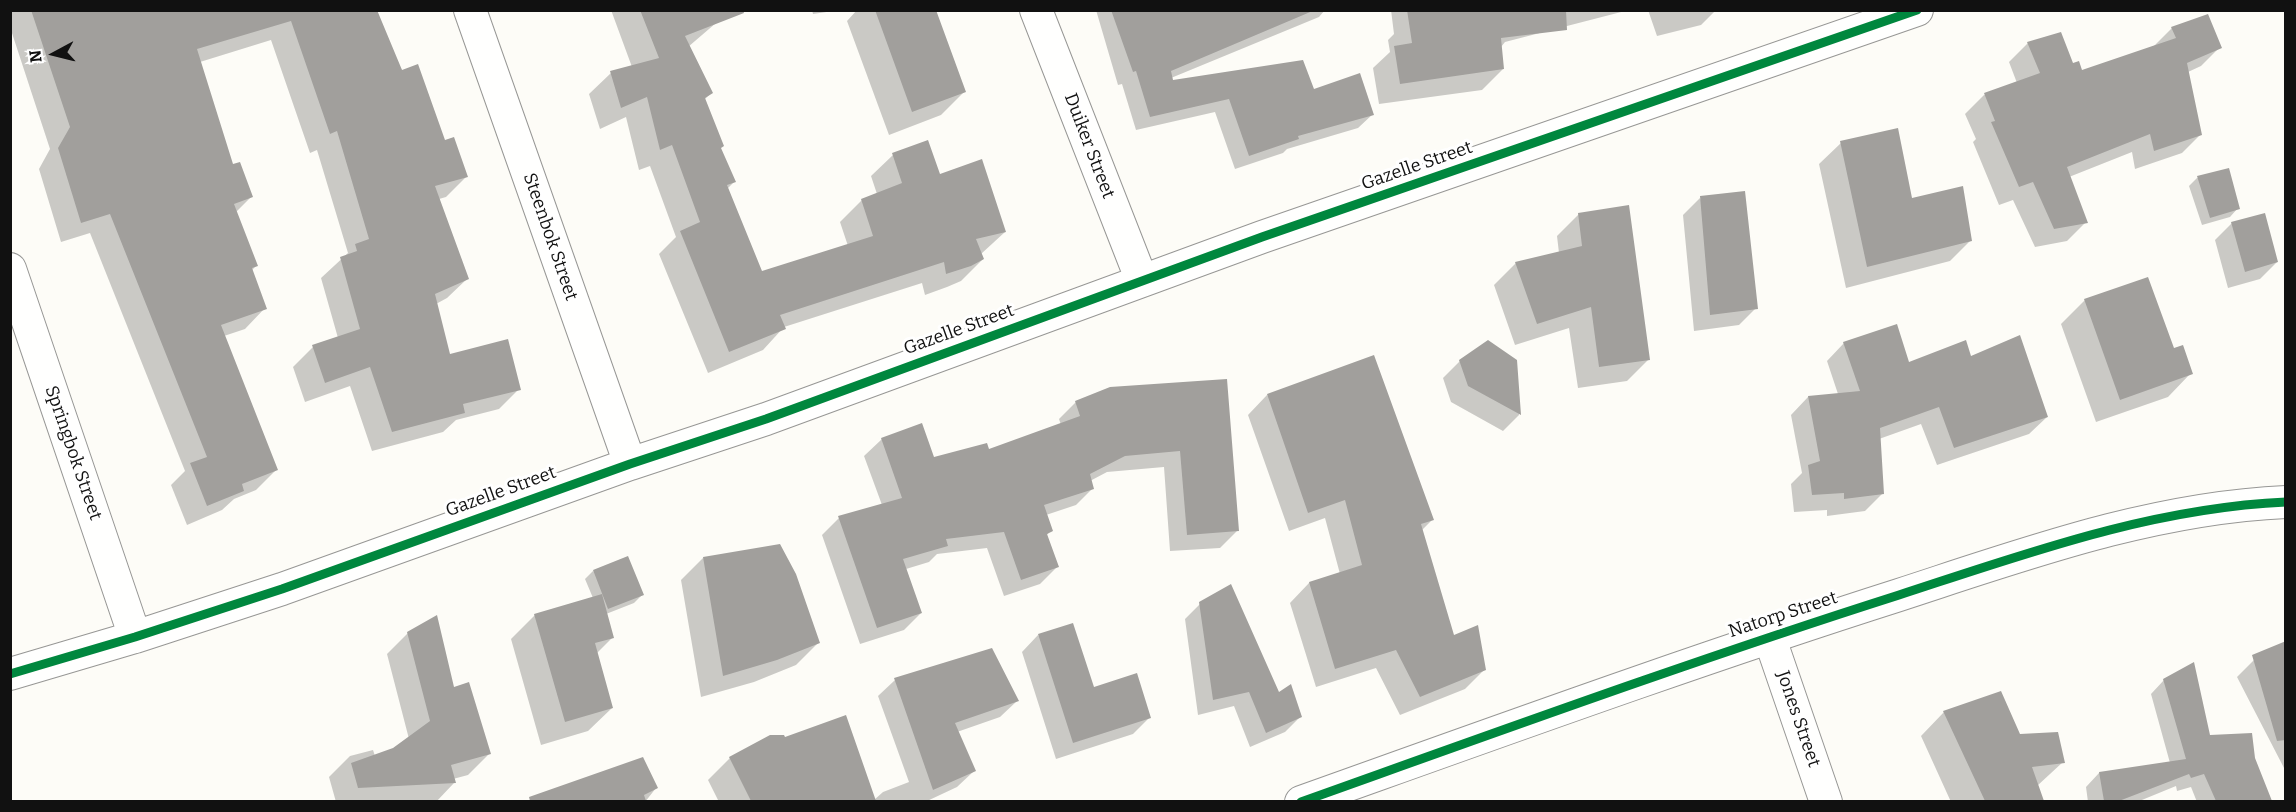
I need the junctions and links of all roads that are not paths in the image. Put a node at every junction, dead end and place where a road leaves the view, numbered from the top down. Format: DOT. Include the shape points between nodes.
graph roads {
  1 [pos="470,10"];
  2 [pos="1036,10"];
  3 [pos="1917,10"];
  4 [pos="10,269"];
  5 [pos="1142,281"];
  6 [pos="630,464"];
  7 [pos="2286,502"];
  8 [pos="1769,636"];
  9 [pos="135,637"];
  10 [pos="10,674"];
  11 [pos="1301,801"];
  12 [pos="1826,801"];
  1 -- 6 [label="street, Steenbok Street"];
  2 -- 5 [label="street, Duiker Street"];
  3 -- 5 [label="street, Gazelle Street"];
  4 -- 9 [label="street, Springbok Street"];
  5 -- 6 [label="street, Gazelle Street" via="766,419"];
  6 -- 9 [label="street, Gazelle Street"];
  7 -- 8 [label="street, Natorp Street" via="2216,507 2111,528"];
  8 -- 11 [label="street, Natorp Street"];
  8 -- 12 [label="street, Jones Street"];
  9 -- 10 [label="street, Gazelle Street"];
}
